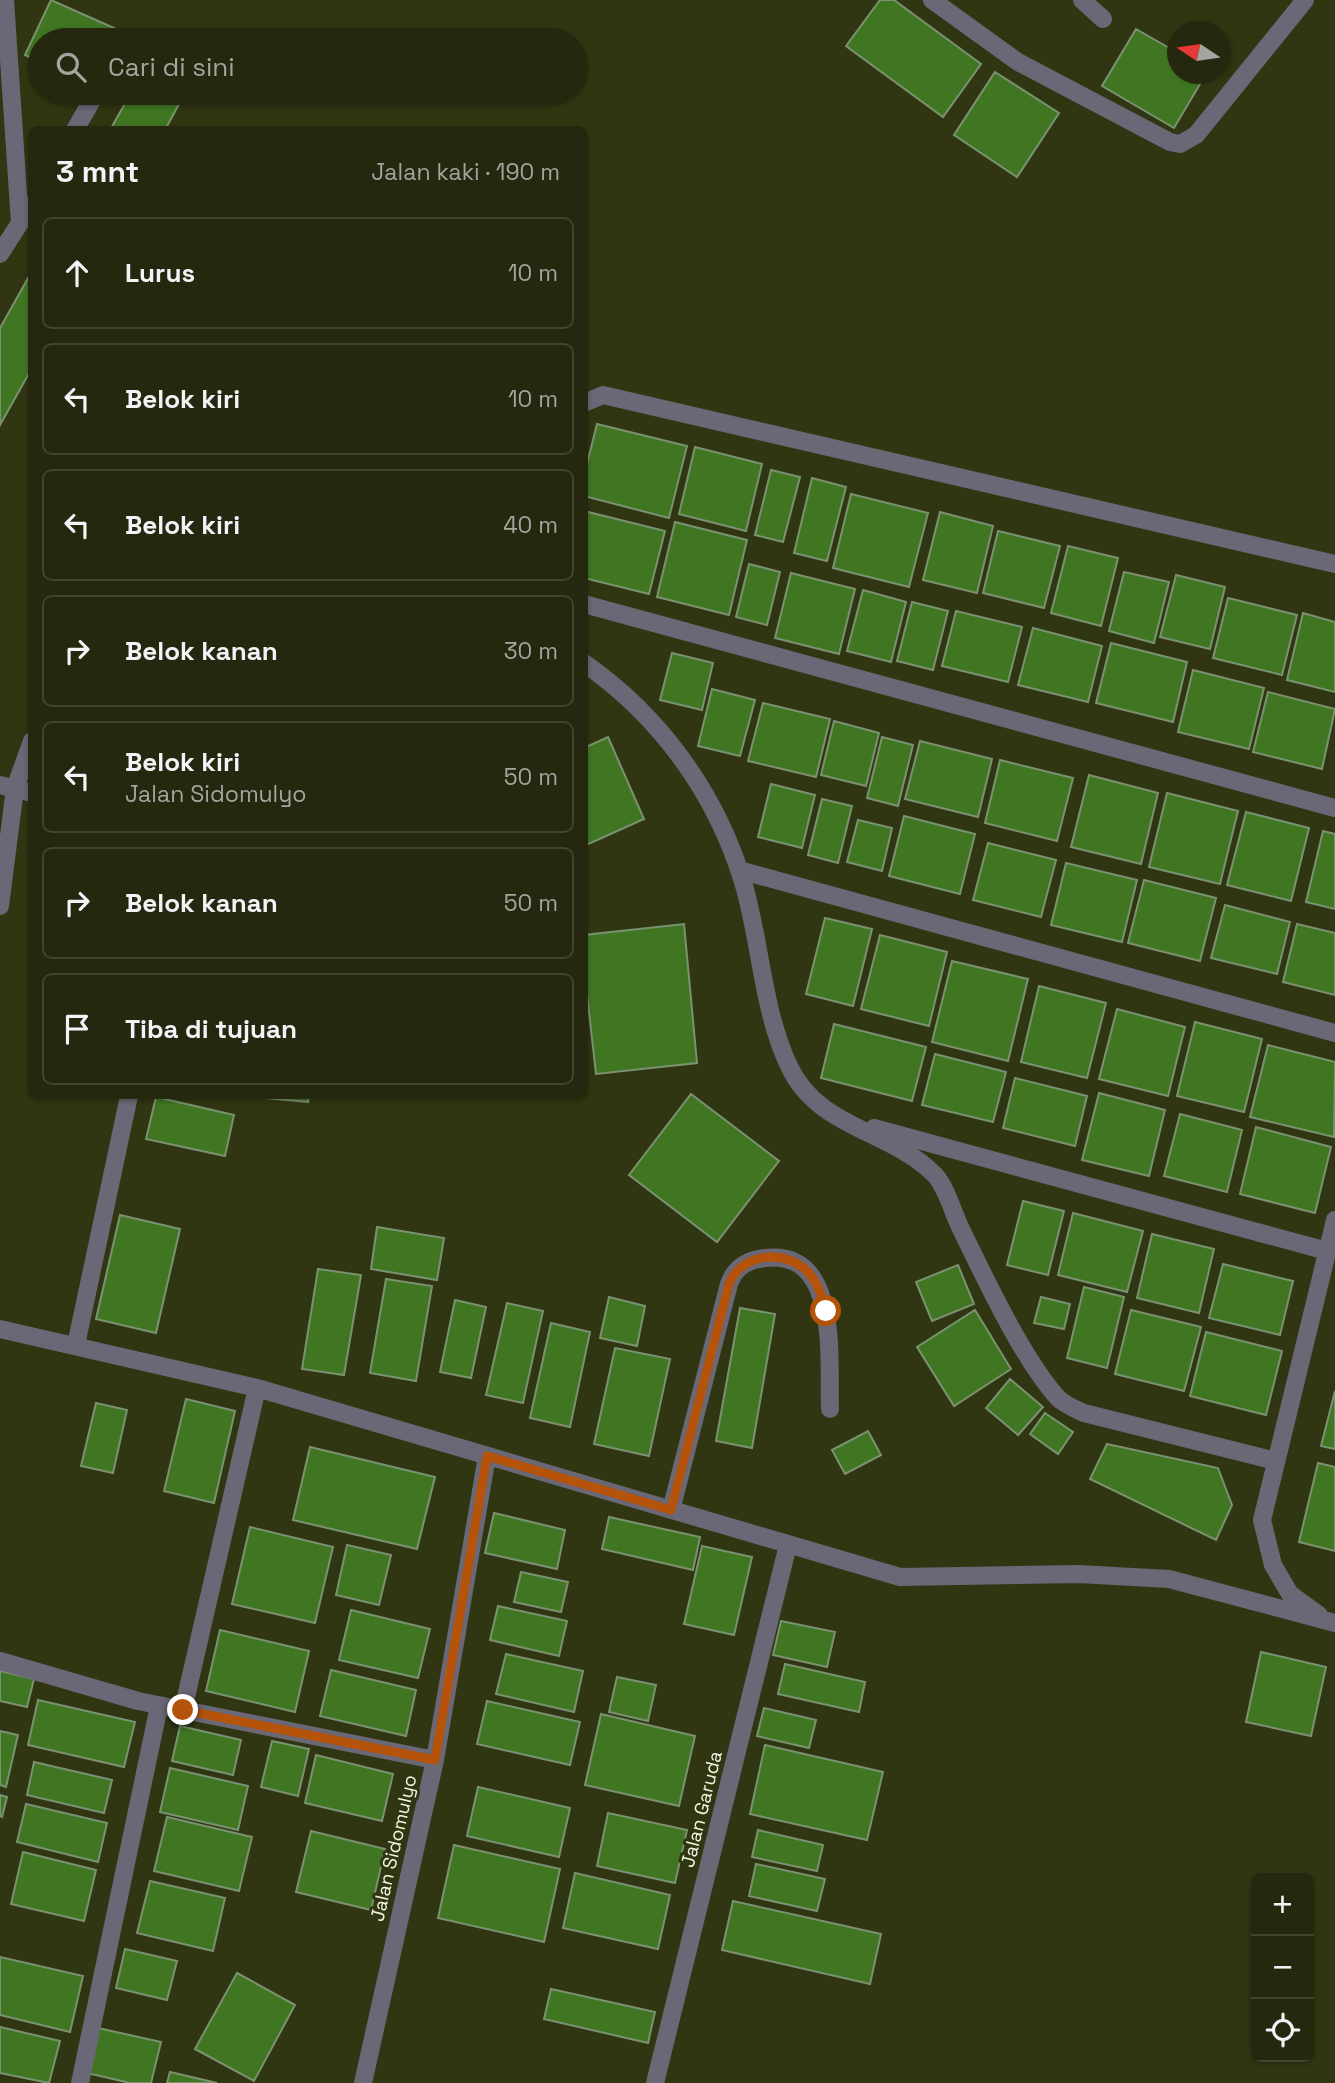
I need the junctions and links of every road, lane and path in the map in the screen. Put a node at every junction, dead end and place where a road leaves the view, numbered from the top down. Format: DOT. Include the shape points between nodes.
graph roads {
  1 [pos="5,0"];
  2 [pos="932,0"];
  3 [pos="1082,0"];
  4 [pos="1306,0"];
  5 [pos="1103,19"];
  6 [pos="89,105"];
  7 [pos="77,126"];
  8 [pos="28,210"];
  9 [pos="20,223"];
  10 [pos="0,254"];
  11 [pos="588,401"];
  12 [pos="1335,564"];
  13 [pos="588,605"];
  14 [pos="588,666"];
  15 [pos="28,752"];
  16 [pos="15,789"];
  17 [pos="1335,808"];
  18 [pos="739,870"];
  19 [pos="0,906"];
  20 [pos="1335,1033"];
  21 [pos="128,1099"];
  22 [pos="838,1119"];
  23 [pos="1335,1220"];
  24 [pos="1327,1251"];
  25 [pos="0,1329"];
  26 [pos="76,1345"];
  27 [pos="257,1388"];
  28 [pos="830,1409"];
  29 [pos="487,1456"];
  30 [pos="1276,1461"];
  31 [pos="671,1510"];
  32 [pos="788,1545"];
  33 [pos="1331,1622"];
  34 [pos="0,1661"];
  35 [pos="159,1706"];
  36 [pos="183,1710"];
  37 [pos="435,1760"];
  38 [pos="80,2083"];
  39 [pos="363,2083"];
  40 [pos="655,2083"];
  1 -- 9 [label="street"];
  2 -- 4 [label="street" via="1018,62 1180,144 1196,135"];
  3 -- 5 [label="street"];
  6 -- 7 [label="street"];
  8 -- 9 [label="street"];
  9 -- 10 [label="street"];
  11 -- 12 [label="street" via="603,395"];
  13 -- 17 [label="street"];
  14 -- 18 [label="street" via="646,716 690,767"];
  15 -- 16 [label="street"];
  16 -- 19 [label="street"];
  18 -- 20 [label="street"];
  18 -- 22 [label="street" via="769,1002 789,1066 805,1094"];
  21 -- 26 [label="street"];
  22 -- 24 [label="street"];
  22 -- 30 [label="street" via="896,1148 936,1176 1005,1313 1058,1399 1084,1413"];
  23 -- 24 [label="street"];
  24 -- 30 [label="street"];
  25 -- 26 [label="street"];
  26 -- 27 [label="street"];
  27 -- 29 [label="street"];
  27 -- 36 [label="street"];
  28 -- 31 [label="street" via="826,1311 821,1292 793,1261 751,1259 737,1268 729,1284"];
  29 -- 31 [label="street"];
  29 -- 37 [label="street, Jalan Sidomulyo"];
  30 -- 33 [label="street" via="1262,1520 1273,1565 1290,1594"];
  31 -- 32 [label="street"];
  32 -- 33 [label="street" via="900,1577 1079,1574 1168,1579"];
  32 -- 40 [label="street, Jalan Garuda"];
  34 -- 35 [label="street"];
  35 -- 36 [label="street"];
  35 -- 38 [label="street"];
  36 -- 37 [label="street"];
  37 -- 39 [label="street, Jalan Sidomulyo"];
}
